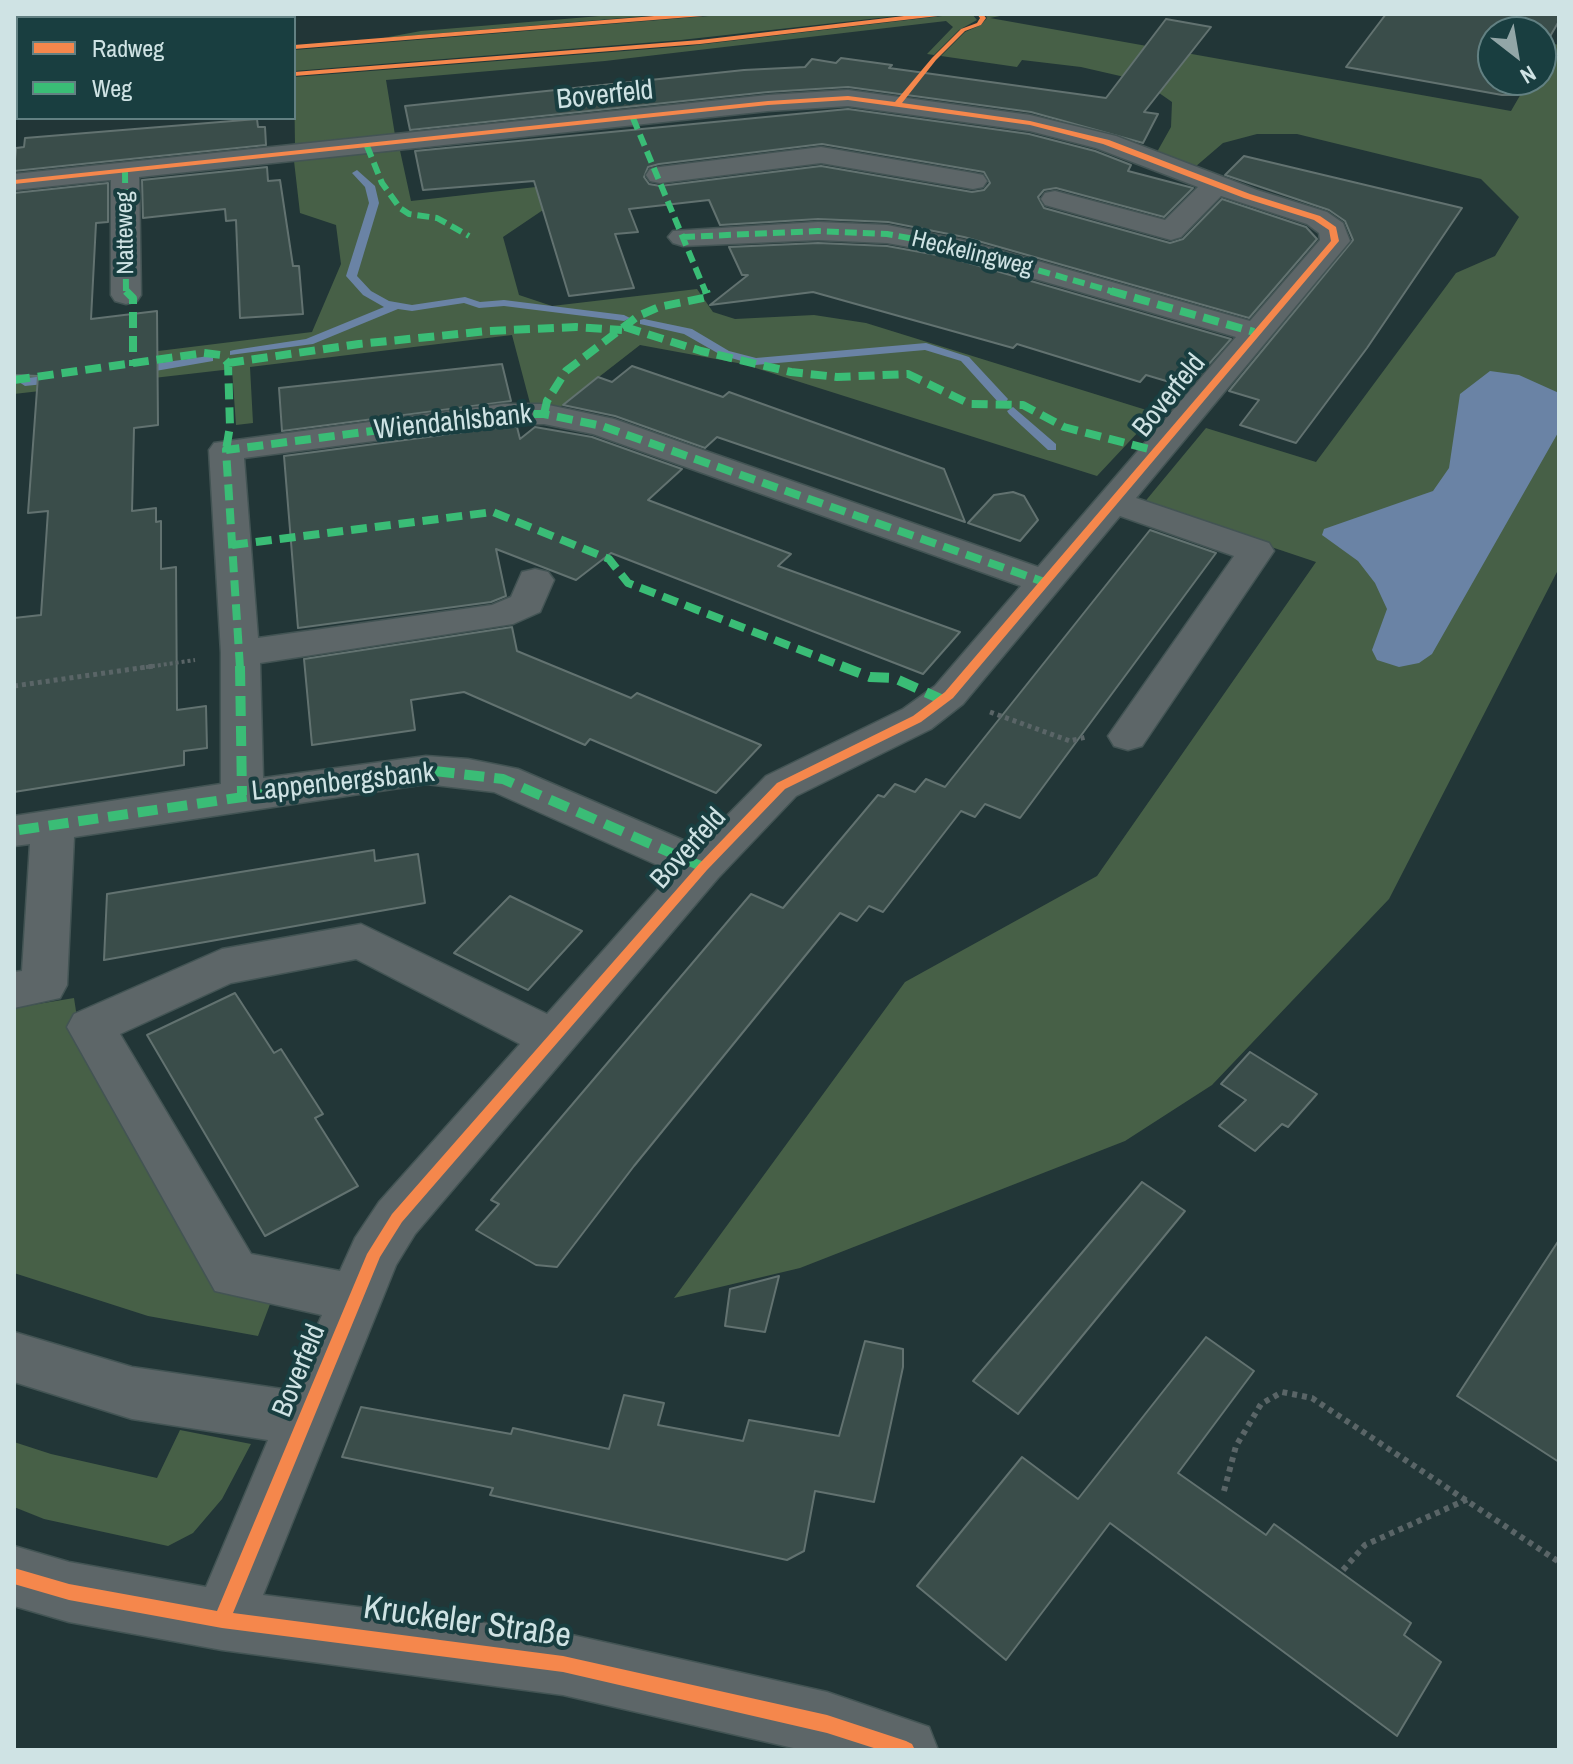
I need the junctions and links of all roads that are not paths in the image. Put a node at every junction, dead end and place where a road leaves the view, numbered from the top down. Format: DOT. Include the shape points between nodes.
graph roads {
  1 [pos="633,118"];
  2 [pos="894,124"];
  3 [pos="864,162"];
  4 [pos="125,171"];
  5 [pos="660,175"];
  6 [pos="973,181"];
  7 [pos="14,182"];
  8 [pos="1216,185"];
  9 [pos="1055,199"];
  10 [pos="126,295"];
  11 [pos="1254,332"];
  12 [pos="1114,502"];
  13 [pos="535,580"];
  14 [pos="1047,583"];
  15 [pos="240,653"];
  16 [pos="1128,736"];
  17 [pos="242,795"];
  18 [pos="34,828"];
  19 [pos="703,867"];
  20 [pos="31,916"];
  21 [pos="14,990"];
  22 [pos="554,1039"];
  23 [pos="356,1298"];
  24 [pos="14,1357"];
  25 [pos="306,1419"];
  26 [pos="14,1576"];
  27 [pos="222,1620"];
  28 [pos="906,1750"];
  1 -- 2 [label="street, Boverfeld" via="848,98"];
  1 -- 4 [label="street, Boverfeld"];
  1 -- 5 [label="street, Heckelingweg"];
  2 -- 3 [label="street"];
  2 -- 8 [label="street, Boverfeld" via="1065,131 1146,155"];
  3 -- 5 [label="street" via="821,155"];
  3 -- 6 [label="street"];
  4 -- 7 [label="street, Boverfeld"];
  4 -- 10 [label="street, Natteweg"];
  5 -- 11 [label="street, Heckelingweg" via="688,247 818,231 887,234 953,246"];
  8 -- 9 [label="street" via="1171,231"];
  8 -- 11 [label="street, Boverfeld" via="1317,218 1333,229 1335,241"];
  11 -- 12 [label="street, Boverfeld"];
  12 -- 14 [label="street, Boverfeld"];
  12 -- 16 [label="street" via="1256,551"];
  13 -- 15 [label="street" via="527,604 500,616"];
  14 -- 15 [label="street, Wiendahlsbank" via="602,426 544,414 503,414 226,450"];
  14 -- 19 [label="street, Boverfeld" via="949,695 917,719 781,786"];
  15 -- 17 [label="street, Wiendahlsbank"];
  17 -- 18 [label="street, Lappenbergsbank"];
  17 -- 19 [label="street, Lappenbergsbank" via="411,772 468,773 503,779"];
  18 -- 20 [label="street"];
  19 -- 22 [label="street, Boverfeld"];
  20 -- 21 [label="street" via="44,985"];
  22 -- 23 [label="street, Boverfeld" via="397,1218 374,1254"];
  22 -- 23 [label="street" via="361,941 222,967 91,1027 234,1274"];
  23 -- 25 [label="street, Boverfeld"];
  24 -- 25 [label="street" via="132,1393"];
  25 -- 27 [label="street, Boverfeld"];
  26 -- 27 [label="street, Kruckeler Straße" via="69,1592"];
  27 -- 28 [label="street, Kruckeler Straße" via="563,1664 827,1724"];
}
